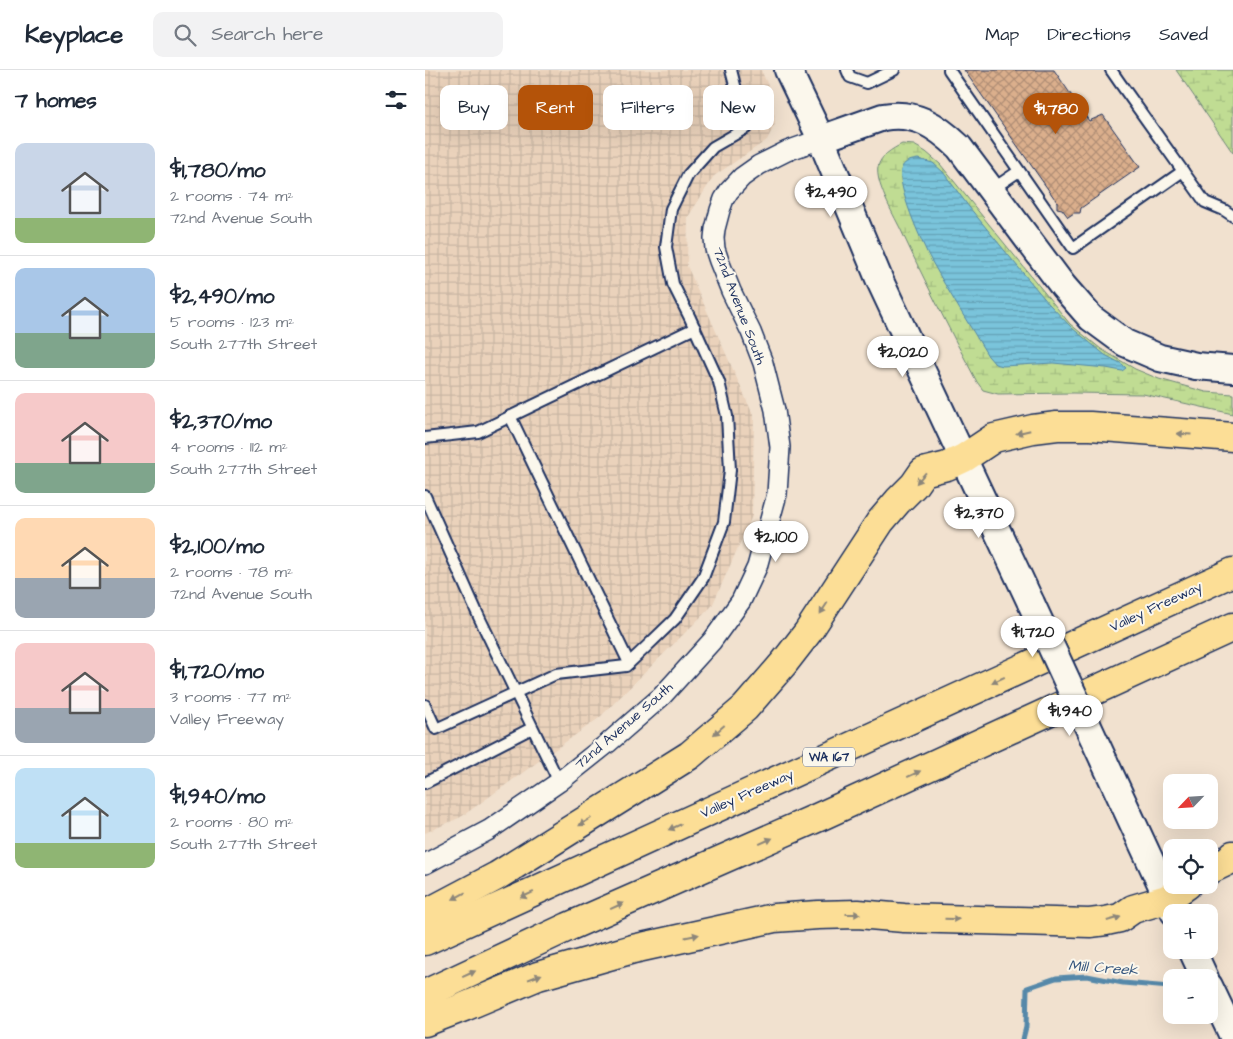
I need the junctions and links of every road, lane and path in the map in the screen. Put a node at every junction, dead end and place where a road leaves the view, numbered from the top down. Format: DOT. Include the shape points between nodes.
graph roads {
  1 [pos="731,70"];
  2 [pos="788,70"];
  3 [pos="847,70"];
  4 [pos="894,70"];
  5 [pos="949,70"];
  6 [pos="1111,70"];
  7 [pos="821,139"];
  8 [pos="1019,171"];
  9 [pos="1183,171"];
  10 [pos="991,190"];
  11 [pos="1233,216"];
  12 [pos="695,328"];
  13 [pos="1233,369"];
  14 [pos="511,416"];
  15 [pos="1233,437"];
  16 [pos="425,438"];
  17 [pos="964,458"];
  18 [pos="425,496"];
  19 [pos="1233,572"];
  20 [pos="1233,627"];
  21 [pos="629,663"];
  22 [pos="515,692"];
  23 [pos="425,705"];
  24 [pos="532,728"];
  25 [pos="559,782"];
  26 [pos="425,783"];
  27 [pos="1233,855"];
  28 [pos="425,864"];
  29 [pos="1218,866"];
  30 [pos="1176,899"];
  31 [pos="425,914"];
  32 [pos="425,941"];
  33 [pos="425,994"];
  34 [pos="1218,1005"];
  35 [pos="425,1022"];
  36 [pos="1233,1036"];
  1 -- 12 [label="lane" via="746,128 713,147 688,175 671,209 666,247 673,284"];
  2 -- 7 [label="main road"];
  3 -- 4 [label="lane" via="850,77 867,83"];
  5 -- 8 [label="lane"];
  6 -- 9 [label="lane"];
  7 -- 10 [label="main road, 72nd Avenue South" via="883,117 915,118 935,127 959,147"];
  7 -- 17 [label="main road" via="880,281"];
  7 -- 25 [label="street, 72nd Avenue South" via="787,151 741,176 724,199 715,228 719,261 763,363 780,447 777,494 757,567 741,601 717,634 662,696"];
  8 -- 9 [label="lane" via="1073,248"];
  8 -- 10 [label="lane"];
  9 -- 11 [label="lane" via="1205,202"];
  10 -- 13 [label="main road, 72nd Avenue South" via="1091,318 1125,343 1160,358 1196,366"];
  12 -- 14 [label="lane"];
  12 -- 21 [label="lane" via="719,382 727,416 730,470 723,522 703,578 675,619"];
  14 -- 16 [label="lane" via="478,432"];
  14 -- 21 [label="lane"];
  15 -- 17 [label="highway, one-way" via="1057,426 995,438"];
  17 -- 30 [label="main road, bridge" via="1103,761"];
  17 -- 31 [label="highway, one-way" via="923,472 880,522 784,663 745,708 690,755 497,876"];
  18 -- 22 [label="lane"];
  19 -- 32 [label="highway, Valley Freeway / WA 167, one-way"];
  33 -- 20 [label="highway, one-way" via="568,927 819,818"];
  21 -- 22 [label="lane" via="626,666 556,674"];
  22 -- 23 [label="lane" via="436,729"];
  22 -- 24 [label="lane"];
  24 -- 25 [label="lane"];
  24 -- 26 [label="lane"];
  25 -- 28 [label="street, 72nd Avenue South" via="489,830"];
  27 -- 29 [label="highway"];
  35 -- 30 [label="highway, one-way" via="538,976 633,948 774,918 858,914 1090,923 1120,918 1133,909"];
  34 -- 36 [label="main road"];
}
